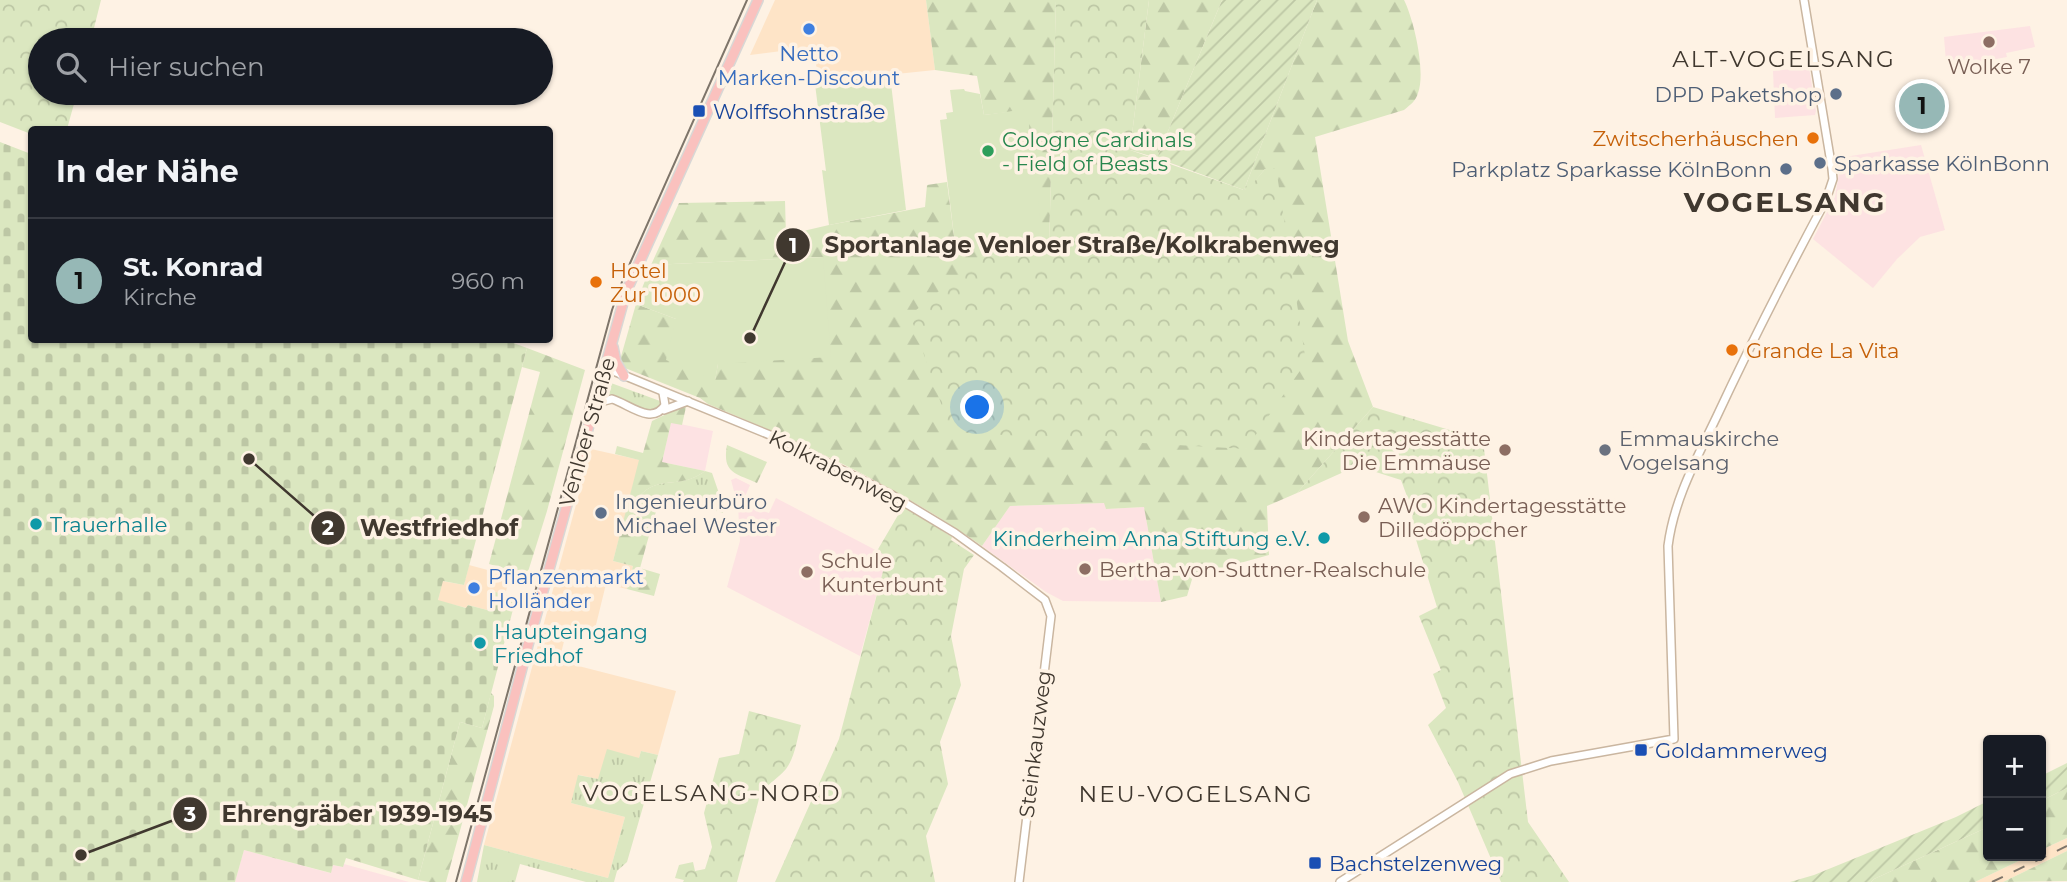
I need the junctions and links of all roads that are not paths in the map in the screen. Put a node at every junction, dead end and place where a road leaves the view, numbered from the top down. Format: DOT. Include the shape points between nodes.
graph roads {
  1 [pos="758,0"];
  2 [pos="1804,0"];
  3 [pos="612,346"];
  4 [pos="606,368"];
  5 [pos="624,376"];
  6 [pos="663,393"];
  7 [pos="689,401"];
  8 [pos="596,403"];
  9 [pos="662,411"];
  10 [pos="1049,607"];
  11 [pos="466,882"];
  12 [pos="1019,882"];
  13 [pos="1340,882"];
  1 -- 3 [label="main road, Venloer Straße" via="626,292"];
  2 -- 13 [label="street" via="1833,179 1682,489 1671,524 1674,739 1517,771"];
  3 -- 4 [label="main road, Venloer Straße"];
  3 -- 5 [label="main road"];
  4 -- 5 [label="street, Kolkrabenweg"];
  4 -- 8 [label="main road, Venloer Straße"];
  5 -- 6 [label="street, Kolkrabenweg"];
  6 -- 7 [label="street, Kolkrabenweg"];
  6 -- 9 [label="street"];
  7 -- 9 [label="street"];
  7 -- 10 [label="street, Kolkrabenweg" via="782,440 892,495 1002,567"];
  8 -- 9 [label="street" via="612,399 643,414"];
  8 -- 11 [label="main road, Venloer Straße"];
  10 -- 12 [label="street, Steinkauzweg"];
}
